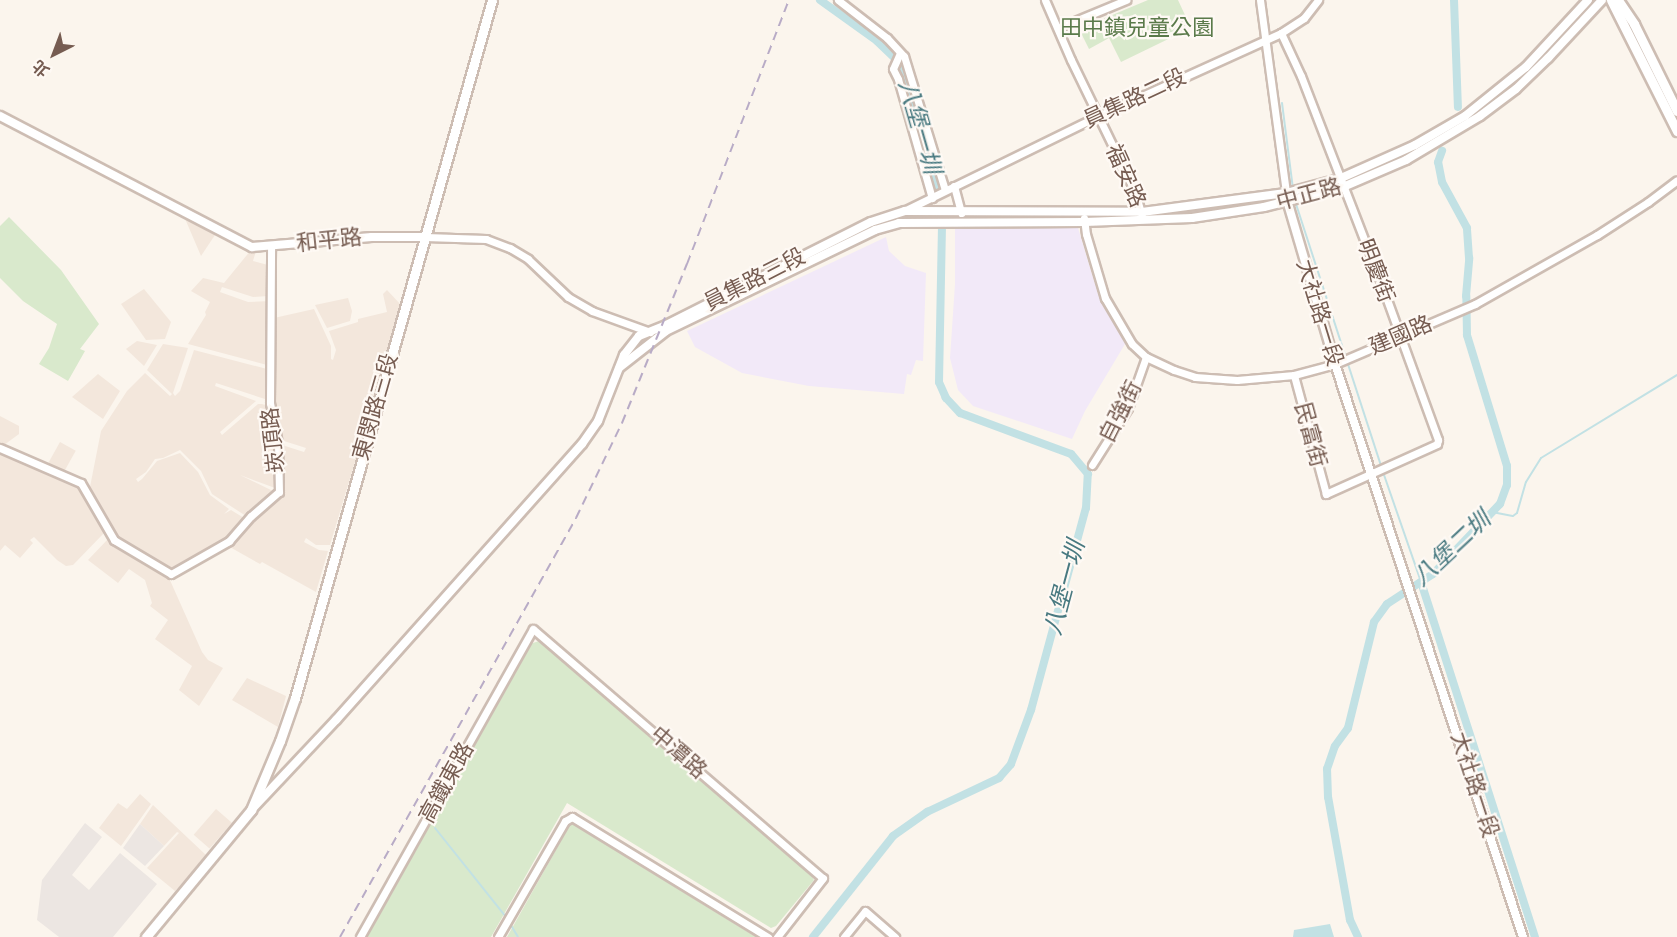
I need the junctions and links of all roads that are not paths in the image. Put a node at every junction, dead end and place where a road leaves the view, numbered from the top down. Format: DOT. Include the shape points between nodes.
graph roads {
  1 [pos="492,0"];
  2 [pos="838,0"];
  3 [pos="1046,0"];
  4 [pos="1126,0"];
  5 [pos="1260,0"];
  6 [pos="1318,0"];
  7 [pos="1588,0"];
  8 [pos="1602,0"];
  9 [pos="1611,0"];
  10 [pos="1618,0"];
  11 [pos="1058,28"];
  12 [pos="1281,33"];
  13 [pos="1266,40"];
  14 [pos="900,52"];
  15 [pos="1677,111"];
  16 [pos="0,116"];
  17 [pos="1098,116"];
  18 [pos="1450,131"];
  19 [pos="1677,131"];
  20 [pos="1677,180"];
  21 [pos="1341,183"];
  22 [pos="954,186"];
  23 [pos="945,190"];
  24 [pos="932,198"];
  25 [pos="1286,198"];
  26 [pos="905,211"];
  27 [pos="961,213"];
  28 [pos="933,217"];
  29 [pos="1142,217"];
  30 [pos="1084,218"];
  31 [pos="875,230"];
  32 [pos="425,237"];
  33 [pos="271,247"];
  34 [pos="648,332"];
  35 [pos="664,332"];
  36 [pos="1400,336"];
  37 [pos="1146,357"];
  38 [pos="1335,364"];
  39 [pos="620,367"];
  40 [pos="1294,375"];
  41 [pos="0,448"];
  42 [pos="1092,465"];
  43 [pos="1372,473"];
  44 [pos="533,629"];
  45 [pos="251,810"];
  46 [pos="146,937"];
  47 [pos="360,937"];
  48 [pos="498,937"];
  49 [pos="768,937"];
  50 [pos="777,937"];
  51 [pos="844,937"];
  52 [pos="895,937"];
  53 [pos="1523,937"];
  1 -- 32 [label="main road, 東閔路三段"];
  2 -- 14 [label="street"];
  3 -- 11 [label="street, 福安路"];
  4 -- 11 [label="street"];
  5 -- 13 [label="street, 大社路一段"];
  6 -- 12 [label="street, 員集路二段" via="1304,18"];
  7 -- 18 [label="street, 中正路" via="1526,67"];
  8 -- 18 [label="street, 中正路" via="1516,89"];
  9 -- 19 [label="main road"];
  10 -- 15 [label="main road"];
  11 -- 17 [label="street, 福安路"];
  12 -- 13 [label="street, 員集路二段"];
  12 -- 21 [label="street, 明慶街"];
  13 -- 17 [label="street, 員集路二段"];
  13 -- 25 [label="street, 大社路一段"];
  14 -- 23 [label="street" via="911,76"];
  14 -- 24 [label="street" via="893,69"];
  16 -- 33 [label="street, 和平路" via="252,247"];
  17 -- 22 [label="street, 員集路二段"];
  17 -- 29 [label="street, 福安路" via="1136,192"];
  18 -- 21 [label="street, 中正路"];
  20 -- 36 [label="street, 建國路" via="1597,236 1496,295"];
  21 -- 25 [label="street, 中正路"];
  21 -- 36 [label="street, 明慶街"];
  22 -- 23 [label="street, 員集路二段"];
  22 -- 27 [label="street"];
  23 -- 24 [label="street, 員集路二段"];
  24 -- 26 [label="street"];
  25 -- 29 [label="street, 中正路"];
  25 -- 38 [label="street, 大社路一段"];
  26 -- 28 [label="street"];
  26 -- 31 [label="street"];
  26 -- 34 [label="street, 員集路三段" via="871,222"];
  27 -- 28 [label="street, 中正路"];
  27 -- 30 [label="street, 中正路"];
  28 -- 30 [label="street, 中正路" via="953,221"];
  28 -- 31 [label="street"];
  29 -- 30 [label="street, 中正路"];
  30 -- 37 [label="street, 建國路" via="1105,298 1132,344"];
  31 -- 35 [label="street, 員集路三段"];
  32 -- 33 [label="street, 和平路" via="372,237"];
  32 -- 34 [label="street, 和平路" via="486,239 510,248 528,259 568,297"];
  32 -- 45 [label="main road, 東閔路三段" via="295,698"];
  33 -- 41 [label="street, 崁頂路" via="270,403 278,443 279,492 229,541 171,574 114,540 81,483"];
  34 -- 35 [label="street, 和平路"];
  34 -- 39 [label="street, 員集路三段" via="634,342"];
  35 -- 39 [label="street, 員集路三段"];
  36 -- 38 [label="street, 建國路"];
  36 -- 43 [label="street, 明慶街" via="1438,440 1437,444"];
  37 -- 40 [label="street, 建國路" via="1195,377"];
  37 -- 42 [label="street, 自強街" via="1128,408"];
  38 -- 40 [label="street, 建國路"];
  38 -- 43 [label="street, 大社路一段"];
  39 -- 45 [label="street, 員集路三段" via="598,421 582,444"];
  40 -- 43 [label="street, 民富街" via="1326,494"];
  43 -- 53 [label="street, 大社路一段"];
  44 -- 47 [label="street, 高鐵東路"];
  44 -- 50 [label="street, 中潭路" via="824,878"];
  45 -- 46 [label="main road"];
  48 -- 49 [label="street" via="565,821 572,818"];
  51 -- 52 [label="street" via="865,911"];
}
